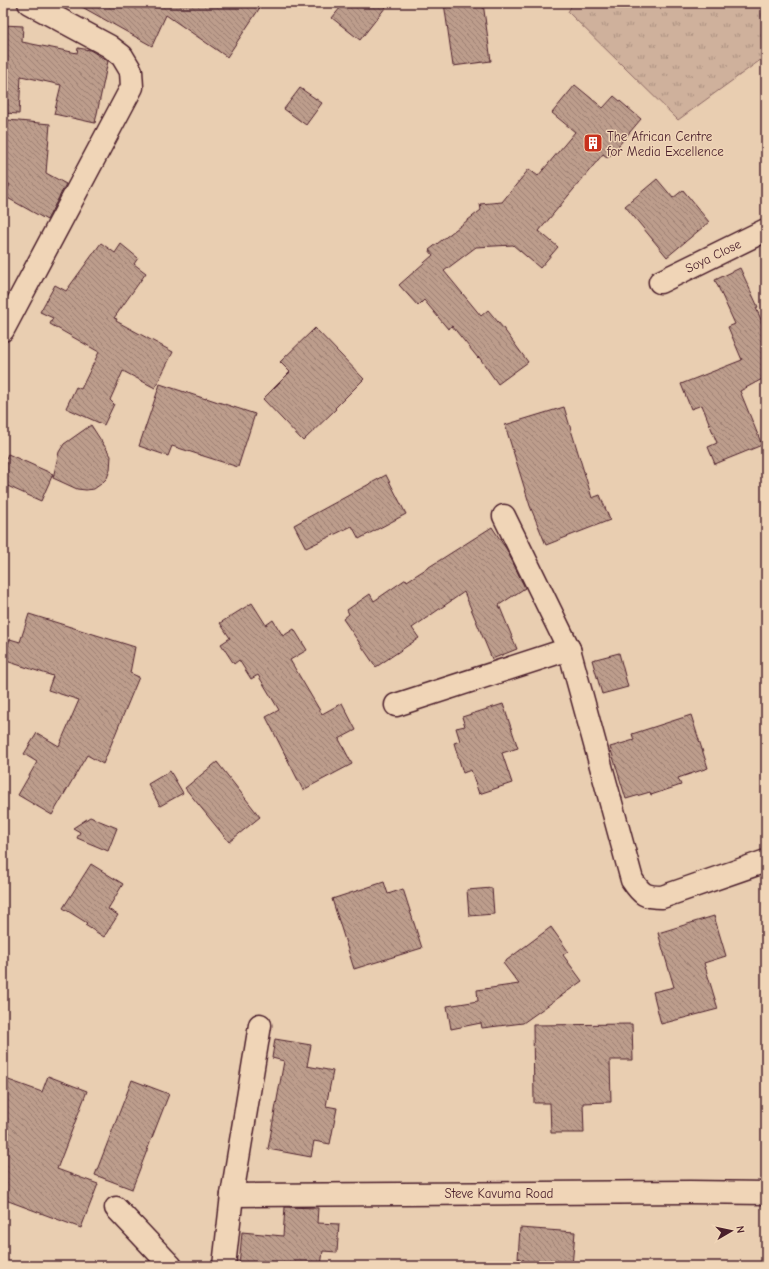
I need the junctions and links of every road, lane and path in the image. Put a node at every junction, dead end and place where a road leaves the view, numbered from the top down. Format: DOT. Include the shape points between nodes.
graph roads {
  1 [pos="29,3"];
  2 [pos="766,230"];
  3 [pos="660,282"];
  4 [pos="3,330"];
  5 [pos="504,516"];
  6 [pos="569,649"];
  7 [pos="396,705"];
  8 [pos="766,861"];
  9 [pos="260,1025"];
  10 [pos="766,1193"];
  11 [pos="232,1195"];
  12 [pos="116,1208"];
  13 [pos="171,1266"];
  14 [pos="224,1266"];
  1 -- 4 [label="street" via="109,46 122,56 131,71 132,87"];
  2 -- 3 [label="street, Soya Close"];
  5 -- 6 [label="street"];
  6 -- 7 [label="street"];
  6 -- 8 [label="street" via="632,880 640,893 650,897 662,897"];
  9 -- 11 [label="street"];
  10 -- 11 [label="street, Steve Kavuma Road"];
  11 -- 14 [label="street"];
  12 -- 13 [label="street"];
}
